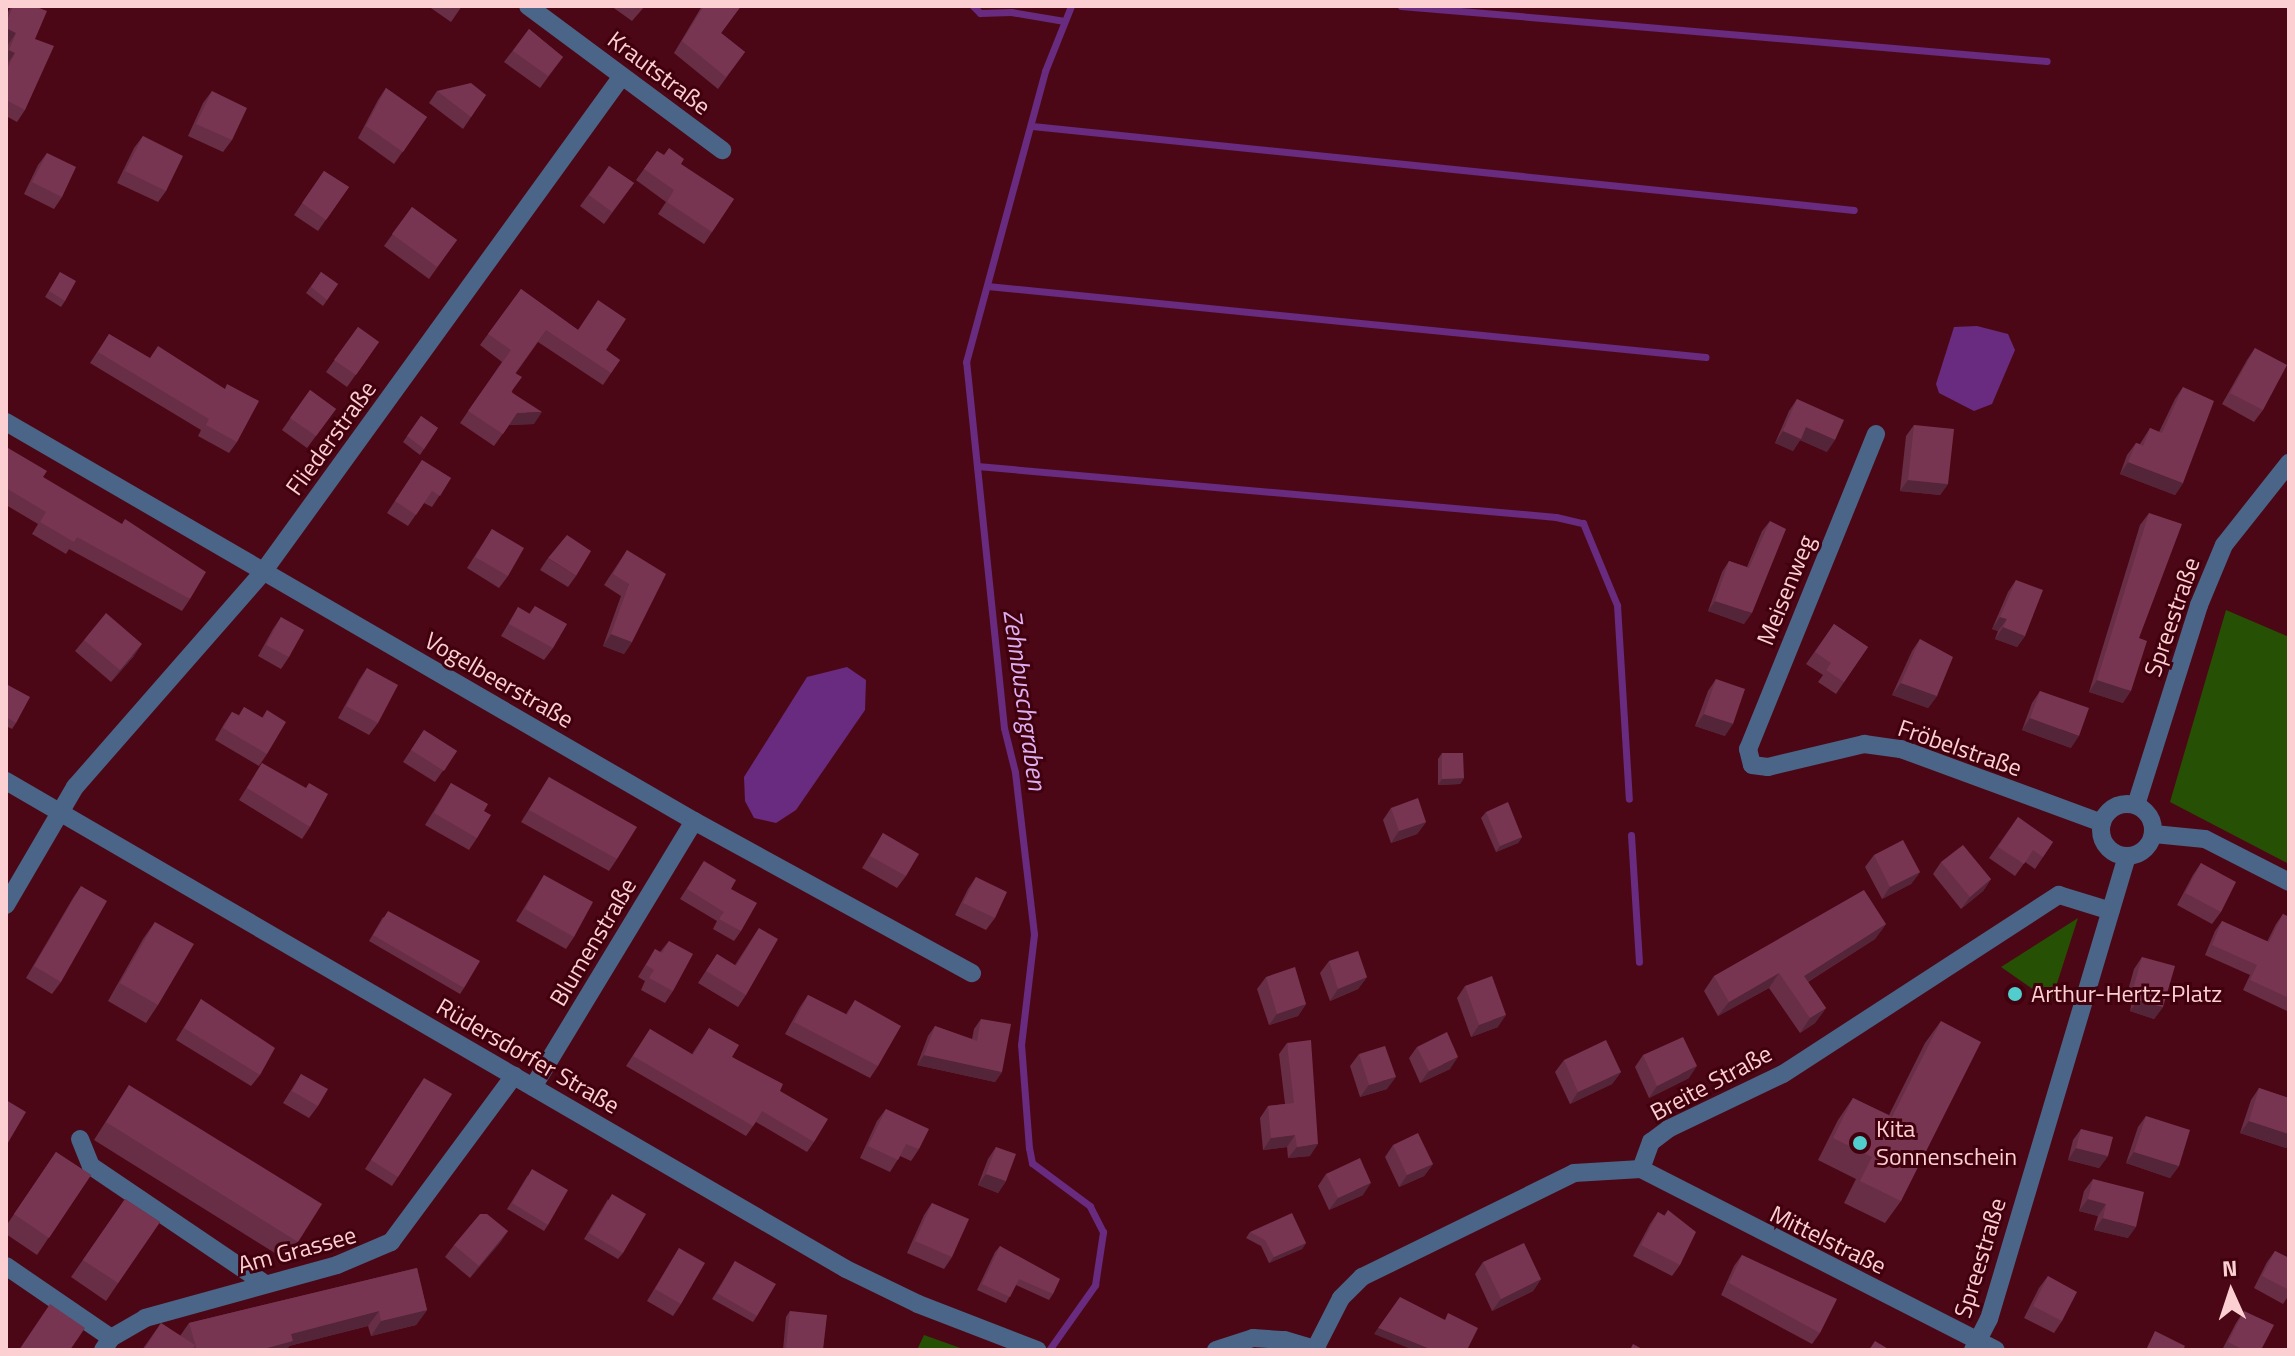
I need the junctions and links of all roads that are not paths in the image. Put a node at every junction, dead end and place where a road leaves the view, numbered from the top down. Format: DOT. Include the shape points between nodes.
graph roads {
  1 [pos="528,6"];
  2 [pos="622,76"];
  3 [pos="722,150"];
  4 [pos="6,422"];
  5 [pos="1876,434"];
  6 [pos="2289,463"];
  7 [pos="263,572"];
  8 [pos="1752,765"];
  9 [pos="6,781"];
  10 [pos="2136,805"];
  11 [pos="60,812"];
  12 [pos="694,821"];
  13 [pos="2102,823"];
  14 [pos="2154,834"];
  15 [pos="2127,857"];
  16 [pos="2289,882"];
  17 [pos="6,905"];
  18 [pos="2111,911"];
  19 [pos="972,973"];
  20 [pos="514,1076"];
  21 [pos="533,1087"];
  22 [pos="80,1139"];
  23 [pos="1641,1169"];
  24 [pos="6,1266"];
  25 [pos="264,1283"];
  26 [pos="107,1344"];
  27 [pos="1976,1346"];
  28 [pos="1035,1349"];
  29 [pos="1316,1349"];
  30 [pos="1216,1350"];
  31 [pos="1996,1350"];
  1 -- 2 [label="street, Krautstraße"];
  2 -- 3 [label="street, Krautstraße"];
  2 -- 7 [label="street, Fliederstraße"];
  4 -- 7 [label="street, Vogelbeerstraße"];
  5 -- 8 [label="street, Meisenweg" via="1748,749"];
  6 -- 10 [label="street, Spreestraße" via="2224,545 2199,605"];
  7 -- 11 [label="street, Fliederstraße" via="84,777"];
  7 -- 12 [label="street, Vogelbeerstraße"];
  8 -- 13 [label="street, Fröbelstraße" via="1768,767 1864,744 1901,749"];
  9 -- 11 [label="street, Rüdersdorfer Straße"];
  10 -- 13 [label="street" via="2119,805"];
  10 -- 14 [label="street" via="2153,822"];
  11 -- 17 [label="street, Fliederstraße"];
  11 -- 20 [label="street, Rüdersdorfer Straße"];
  12 -- 19 [label="street, Vogelbeerstraße"];
  12 -- 21 [label="street, Blumenstraße"];
  13 -- 15 [label="street" via="2106,846"];
  14 -- 15 [label="street" via="2145,851"];
  14 -- 16 [label="street" via="2205,839"];
  15 -- 18 [label="street, Spreestraße"];
  18 -- 23 [label="street, Breite Straße" via="2059,895 1783,1074 1668,1129 1651,1142"];
  18 -- 27 [label="street, Spreestraße"];
  20 -- 21 [label="street, Rüdersdorfer Straße"];
  20 -- 25 [label="street, Am Grassee" via="391,1242 373,1254"];
  21 -- 28 [label="street, Rüdersdorfer Straße" via="846,1269 918,1304"];
  22 -- 25 [label="street" via="91,1166"];
  23 -- 27 [label="street, Mittelstraße"];
  23 -- 29 [label="street" via="1574,1173 1362,1277 1341,1298"];
  24 -- 26 [label="street, Am Grassee"];
  25 -- 26 [label="street, Am Grassee" via="145,1318"];
  27 -- 31 [label="street, Mittelstraße"];
  29 -- 30 [label="street" via="1253,1338"];
}
